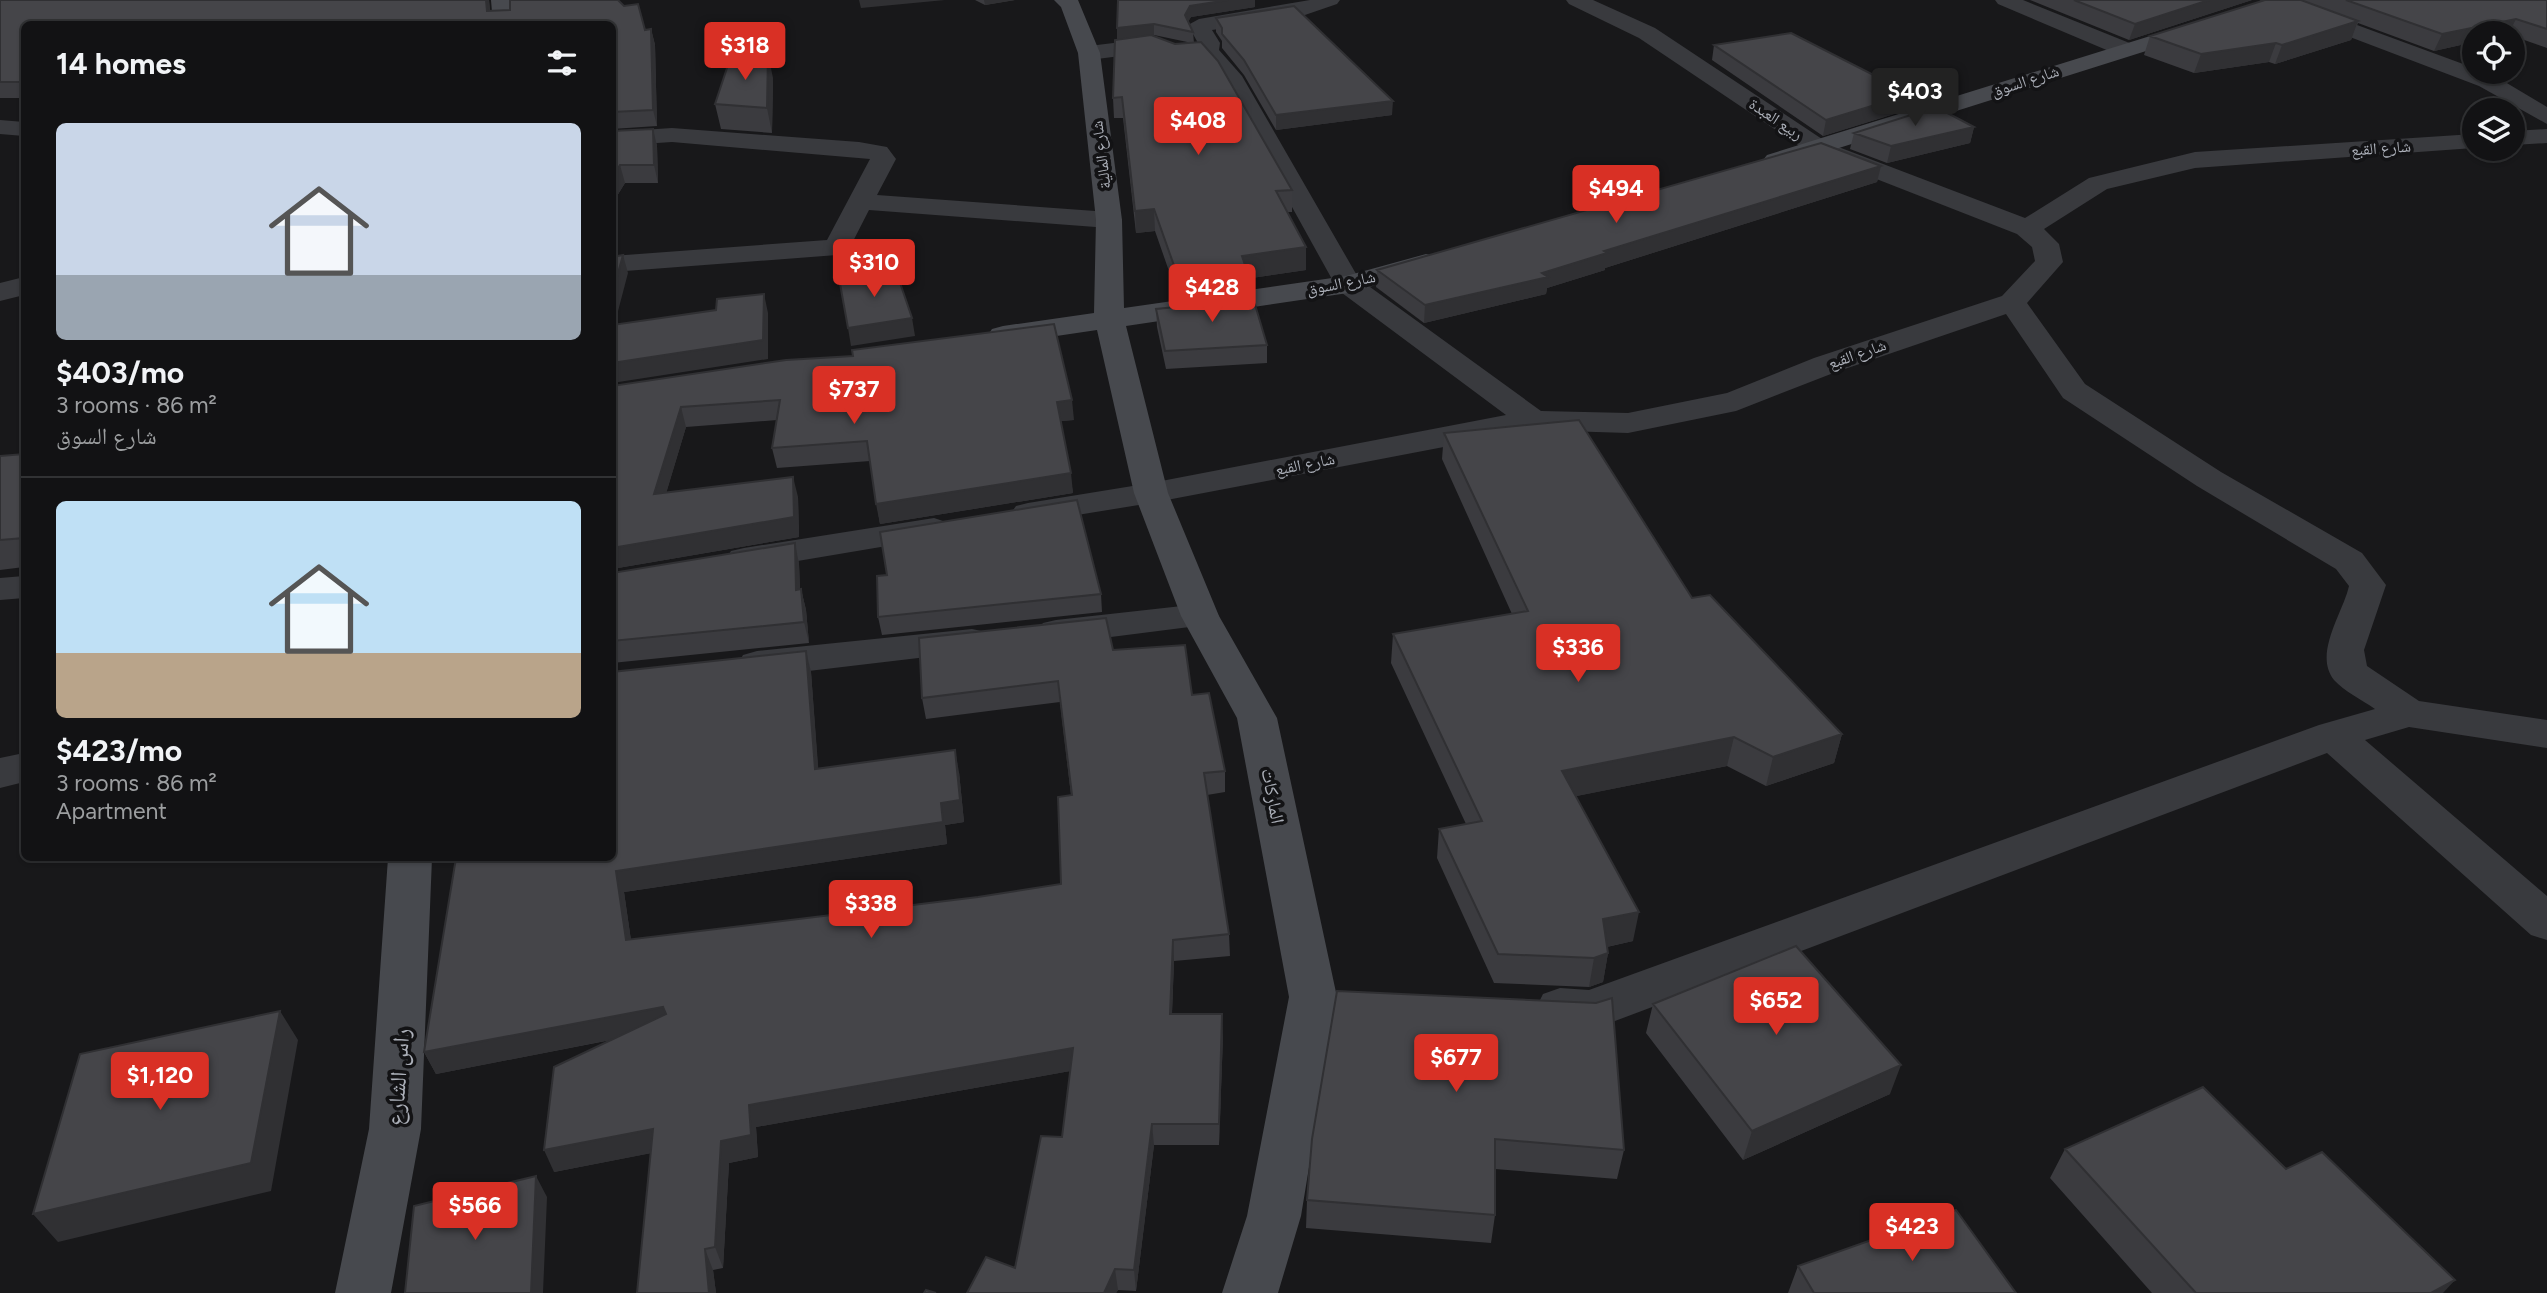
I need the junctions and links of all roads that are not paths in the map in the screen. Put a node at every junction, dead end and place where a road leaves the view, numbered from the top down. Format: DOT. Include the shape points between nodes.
graph roads {
  1 [pos="501,0"];
  2 [pos="1063,0"];
  3 [pos="1330,0"];
  4 [pos="1576,0"];
  5 [pos="2005,0"];
  6 [pos="2279,1"];
  7 [pos="503,21"];
  8 [pos="2124,49"];
  9 [pos="1210,52"];
  10 [pos="1089,53"];
  11 [pos="2547,117"];
  12 [pos="0,127"];
  13 [pos="21,129"];
  14 [pos="2547,136"];
  15 [pos="2525,137"];
  16 [pos="616,139"];
  17 [pos="2462,142"];
  18 [pos="1819,148"];
  19 [pos="1754,167"];
  20 [pos="863,202"];
  21 [pos="1109,220"];
  22 [pos="2027,228"];
  23 [pos="1453,254"];
  24 [pos="616,264"];
  25 [pos="1348,284"];
  26 [pos="21,287"];
  27 [pos="0,292"];
  28 [pos="2012,302"];
  29 [pos="1109,318"];
  30 [pos="971,340"];
  31 [pos="1533,420"];
  32 [pos="1152,493"];
  33 [pos="707,566"];
  34 [pos="21,587"];
  35 [pos="0,589"];
  36 [pos="1200,616"];
  37 [pos="719,668"];
  38 [pos="2408,713"];
  39 [pos="2547,734"];
  40 [pos="2333,735"];
  41 [pos="21,769"];
  42 [pos="0,773"];
  43 [pos="410,861"];
  44 [pos="2547,922"];
  45 [pos="1521,1007"];
  46 [pos="363,1293"];
  47 [pos="1250,1293"];
  1 -- 7 [label="street"];
  2 -- 10 [label="street, شارع المالية" via="1070,4"];
  3 -- 9 [label="street" via="1302,10 1199,25"];
  4 -- 18 [label="street, ربيع العبدة" via="1647,33"];
  5 -- 8 [label="street"];
  6 -- 8 [label="street, شارع السوق"];
  6 -- 11 [label="street" via="2487,81"];
  8 -- 18 [label="street, شارع السوق"];
  9 -- 10 [label="street" via="1177,54 1154,45"];
  9 -- 25 [label="street" via="1231,76"];
  10 -- 21 [label="street, شارع المالية"];
  12 -- 13 [label="street"];
  14 -- 15 [label="street"];
  16 -- 20 [label="street" via="672,135 878,152 883,159"];
  17 -- 22 [label="street, شارع القبع" via="2195,160 2098,183"];
  18 -- 19 [label="street, شارع السوق"];
  18 -- 22 [label="street, ربيع العبدة"];
  20 -- 21 [label="street"];
  20 -- 24 [label="street" via="836,247"];
  21 -- 29 [label="street, شارع المالية"];
  22 -- 28 [label="street, شارع القبع" via="2045,244 2049,261"];
  23 -- 25 [label="street, شارع السوق"];
  25 -- 29 [label="street, شارع السوق"];
  25 -- 31 [label="street"];
  26 -- 27 [label="street"];
  28 -- 31 [label="street, شارع القبع" via="1825,365 1736,401 1628,423"];
  28 -- 38 [label="street" via="2074,391 2209,479 2349,561 2368,585 2345,650 2349,672"];
  29 -- 30 [label="street, شارع السوق"];
  29 -- 32 [label="street, الماركات"];
  31 -- 32 [label="street, شارع القبع"];
  32 -- 33 [label="street, شارع القبع"];
  32 -- 36 [label="street, الماركات"];
  34 -- 35 [label="street"];
  36 -- 37 [label="street"];
  36 -- 47 [label="street, الماركات" via="1257,718 1334,998"];
  38 -- 39 [label="street"];
  38 -- 40 [label="street"];
  40 -- 44 [label="street"];
  40 -- 45 [label="street" via="1590,1010"];
  41 -- 42 [label="street"];
  43 -- 46 [label="street, راس الشارع" via="395,1129"];
}
